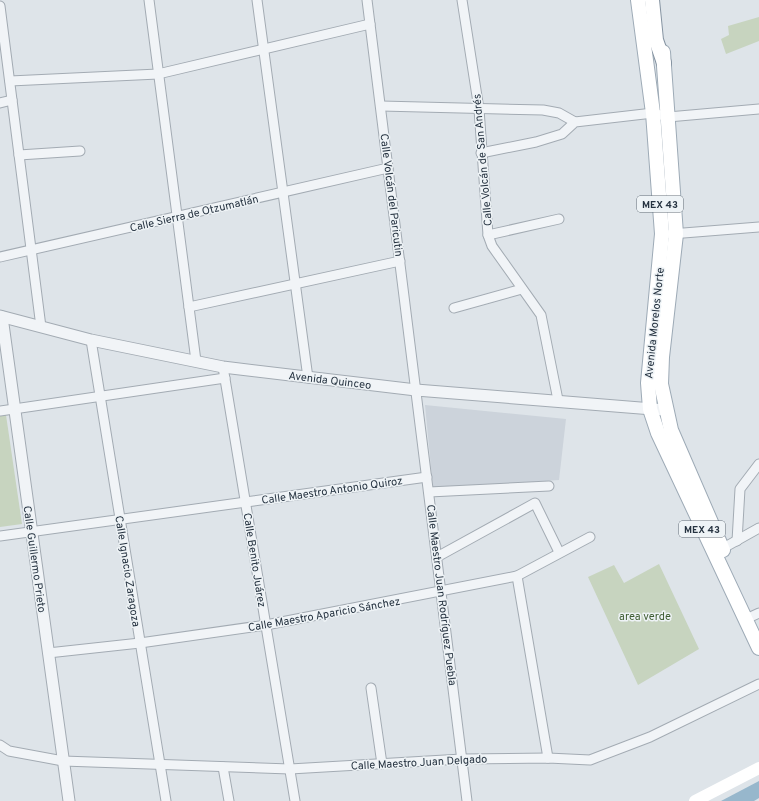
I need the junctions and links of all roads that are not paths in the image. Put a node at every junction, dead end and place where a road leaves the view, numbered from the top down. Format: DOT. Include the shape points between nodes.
graph roads {
  1 [pos="149,0"];
  2 [pos="257,0"];
  3 [pos="367,0"];
  4 [pos="462,0"];
  5 [pos="638,0"];
  6 [pos="652,0"];
  7 [pos="657,0"];
  8 [pos="0,6"];
  9 [pos="370,24"];
  10 [pos="264,50"];
  11 [pos="664,63"];
  12 [pos="158,74"];
  13 [pos="10,81"];
  14 [pos="12,100"];
  15 [pos="0,103"];
  16 [pos="380,106"];
  17 [pos="479,109"];
  18 [pos="759,109"];
  19 [pos="653,113"];
  20 [pos="668,117"];
  21 [pos="575,122"];
  22 [pos="80,151"];
  23 [pos="481,153"];
  24 [pos="19,155"];
  25 [pos="388,168"];
  26 [pos="283,192"];
  27 [pos="178,217"];
  28 [pos="559,219"];
  29 [pos="759,227"];
  30 [pos="669,234"];
  31 [pos="488,235"];
  32 [pos="31,250"];
  33 [pos="0,257"];
  34 [pos="400,261"];
  35 [pos="295,284"];
  36 [pos="522,289"];
  37 [pos="189,308"];
  38 [pos="454,308"];
  39 [pos="1,316"];
  40 [pos="40,327"];
  41 [pos="91,340"];
  42 [pos="196,361"];
  43 [pos="223,367"];
  44 [pos="225,378"];
  45 [pos="308,378"];
  46 [pos="416,390"];
  47 [pos="100,396"];
  48 [pos="558,400"];
  49 [pos="14,409"];
  50 [pos="650,409"];
  51 [pos="665,410"];
  52 [pos="0,411"];
  53 [pos="759,464"];
  54 [pos="427,477"];
  55 [pos="549,486"];
  56 [pos="429,492"];
  57 [pos="246,502"];
  58 [pos="120,519"];
  59 [pos="759,528"];
  60 [pos="31,532"];
  61 [pos="0,536"];
  62 [pos="590,537"];
  63 [pos="737,541"];
  64 [pos="718,551"];
  65 [pos="559,552"];
  66 [pos="437,557"];
  67 [pos="517,576"];
  68 [pos="441,592"];
  69 [pos="755,618"];
  70 [pos="266,625"];
  71 [pos="140,643"];
  72 [pos="759,648"];
  73 [pos="48,653"];
  74 [pos="759,684"];
  75 [pos="371,688"];
  76 [pos="0,745"];
  77 [pos="548,758"];
  78 [pos="462,759"];
  79 [pos="63,761"];
  80 [pos="160,764"];
  81 [pos="382,764"];
  82 [pos="223,767"];
  83 [pos="759,768"];
  84 [pos="290,769"];
  85 [pos="69,801"];
  86 [pos="166,801"];
  87 [pos="229,801"];
  88 [pos="295,801"];
  89 [pos="467,801"];
  90 [pos="695,801"];
  1 -- 12 [label="street"];
  2 -- 10 [label="street"];
  3 -- 9 [label="street, Calle Volcán del Paricutin"];
  4 -- 17 [label="street, Calle Volcán de San Andrés"];
  5 -- 19 [label="main road, Avenida Morelos Norte / MEX 43"];
  6 -- 11 [label="main road, MEX 43" via="656,40"];
  7 -- 11 [label="main road, Avenida Morelos Norte"];
  8 -- 13 [label="street"];
  9 -- 10 [label="street"];
  9 -- 16 [label="street, Calle Volcán del Paricutin"];
  10 -- 12 [label="street"];
  10 -- 26 [label="street"];
  11 -- 20 [label="main road, Avenida Morelos Norte / MEX 43"];
  12 -- 13 [label="street"];
  12 -- 27 [label="street"];
  13 -- 14 [label="street"];
  14 -- 15 [label="street"];
  14 -- 24 [label="street"];
  16 -- 17 [label="street"];
  16 -- 25 [label="street, Calle Volcán del Paricutin"];
  17 -- 21 [label="street" via="543,110 559,113"];
  17 -- 23 [label="street, Calle Volcán de San Andrés"];
  18 -- 20 [label="street"];
  19 -- 20 [label="street"];
  19 -- 21 [label="street"];
  19 -- 30 [label="main road, Avenida Morelos Norte / MEX 43"];
  20 -- 30 [label="main road, Avenida Morelos Norte / MEX 43"];
  21 -- 23 [label="street" via="562,134"];
  22 -- 24 [label="street"];
  23 -- 31 [label="street, Calle Volcán de San Andrés"];
  24 -- 32 [label="street"];
  25 -- 26 [label="street, Calle Sierra de Otzumatlán"];
  25 -- 34 [label="street, Calle Volcán del Paricutin"];
  26 -- 27 [label="street, Calle Sierra de Otzumatlán"];
  26 -- 35 [label="street"];
  27 -- 32 [label="street, Calle Sierra de Otzumatlán"];
  27 -- 37 [label="street"];
  28 -- 31 [label="street"];
  29 -- 30 [label="street"];
  30 -- 50 [label="main road, Avenida Morelos Norte / MEX 43" via="649,362"];
  30 -- 51 [label="main road, Avenida Morelos Norte / MEX 43" via="661,384"];
  31 -- 36 [label="street, Calle Volcán de San Andrés" via="492,246"];
  32 -- 33 [label="street, Calle Sierra de Otzumatlán"];
  32 -- 40 [label="street"];
  34 -- 35 [label="street"];
  34 -- 46 [label="street, Calle Volcán del Paricutin"];
  35 -- 37 [label="street"];
  35 -- 45 [label="street"];
  36 -- 38 [label="street"];
  36 -- 48 [label="street, Calle Volcán de San Andrés" via="541,315"];
  37 -- 42 [label="street"];
  39 -- 40 [label="street, Avenida Quinceo"];
  39 -- 49 [label="street, Calle Guillermo Prieto"];
  40 -- 41 [label="street, Avenida Quinceo"];
  41 -- 42 [label="street, Avenida Quinceo"];
  41 -- 47 [label="street, Calle Ignacio Zaragoza"];
  42 -- 43 [label="street, Avenida Quinceo"];
  43 -- 44 [label="street, Calle Benito Juárez"];
  43 -- 45 [label="street, Avenida Quinceo"];
  44 -- 47 [label="street"];
  44 -- 57 [label="street, Calle Benito Juárez"];
  45 -- 46 [label="street, Avenida Quinceo"];
  46 -- 48 [label="street, Avenida Quinceo"];
  46 -- 54 [label="street, Calle Maestro Juan Rodríguez Puebla"];
  47 -- 49 [label="street"];
  47 -- 58 [label="street, Calle Ignacio Zaragoza"];
  48 -- 50 [label="street, Avenida Quinceo"];
  49 -- 52 [label="street"];
  49 -- 60 [label="street, Calle Guillermo Prieto"];
  50 -- 51 [label="street, Avenida Quinceo"];
  50 -- 64 [label="main road, Avenida Morelos Norte / MEX 43" via="658,433"];
  51 -- 64 [label="main road, Avenida Morelos Norte / MEX 43"];
  53 -- 63 [label="street" via="740,489"];
  54 -- 56 [label="street, Calle Maestro Juan Rodríguez Puebla"];
  54 -- 57 [label="street, Calle Maestro Antonio Quiroz"];
  55 -- 56 [label="street"];
  56 -- 66 [label="street, Calle Maestro Juan Rodríguez Puebla"];
  57 -- 58 [label="street, Calle Maestro Antonio Quiroz"];
  57 -- 70 [label="street, Calle Benito Juárez"];
  58 -- 60 [label="street, Calle Maestro Antonio Quiroz"];
  58 -- 71 [label="street, Calle Ignacio Zaragoza"];
  59 -- 63 [label="street"];
  60 -- 61 [label="street, Calle Maestro Antonio Quiroz"];
  60 -- 73 [label="street, Calle Guillermo Prieto"];
  62 -- 65 [label="street, Calle Maestro Aparicio Sánchez"];
  63 -- 64 [label="street"];
  64 -- 69 [label="main road, Avenida Morelos Norte / MEX 43"];
  65 -- 66 [label="street" via="535,504"];
  65 -- 67 [label="street, Calle Maestro Aparicio Sánchez"];
  66 -- 68 [label="street, Calle Maestro Juan Rodríguez Puebla"];
  67 -- 68 [label="street, Calle Maestro Aparicio Sánchez"];
  67 -- 77 [label="street"];
  68 -- 70 [label="street, Calle Maestro Aparicio Sánchez"];
  68 -- 78 [label="street, Calle Maestro Juan Rodríguez Puebla"];
  69 -- 72 [label="main road, Avenida Morelos Norte / MEX 43"];
  70 -- 71 [label="street, Calle Maestro Aparicio Sánchez"];
  70 -- 84 [label="street, Calle Benito Juárez"];
  71 -- 73 [label="street, Calle Maestro Aparicio Sánchez"];
  71 -- 80 [label="street, Calle Ignacio Zaragoza"];
  73 -- 79 [label="street, Calle Guillermo Prieto"];
  74 -- 77 [label="street, Calle Maestro Juan Delgado" via="650,736 590,760"];
  75 -- 81 [label="street"];
  76 -- 79 [label="street, Calle Maestro Juan Delgado" via="9,751"];
  77 -- 78 [label="street, Calle Maestro Juan Delgado"];
  78 -- 81 [label="street, Calle Maestro Juan Delgado"];
  78 -- 89 [label="street, Calle Maestro Juan Rodríguez Puebla"];
  79 -- 80 [label="street, Calle Maestro Juan Delgado"];
  79 -- 85 [label="street, Calle Guillermo Prieto"];
  80 -- 82 [label="street, Calle Maestro Juan Delgado"];
  80 -- 86 [label="street, Calle Ignacio Zaragoza"];
  81 -- 84 [label="street, Calle Maestro Juan Delgado"];
  82 -- 84 [label="street, Calle Maestro Juan Delgado"];
  82 -- 87 [label="street"];
  83 -- 90 [label="main road"];
  84 -- 88 [label="street, Calle Benito Juárez"];
}
